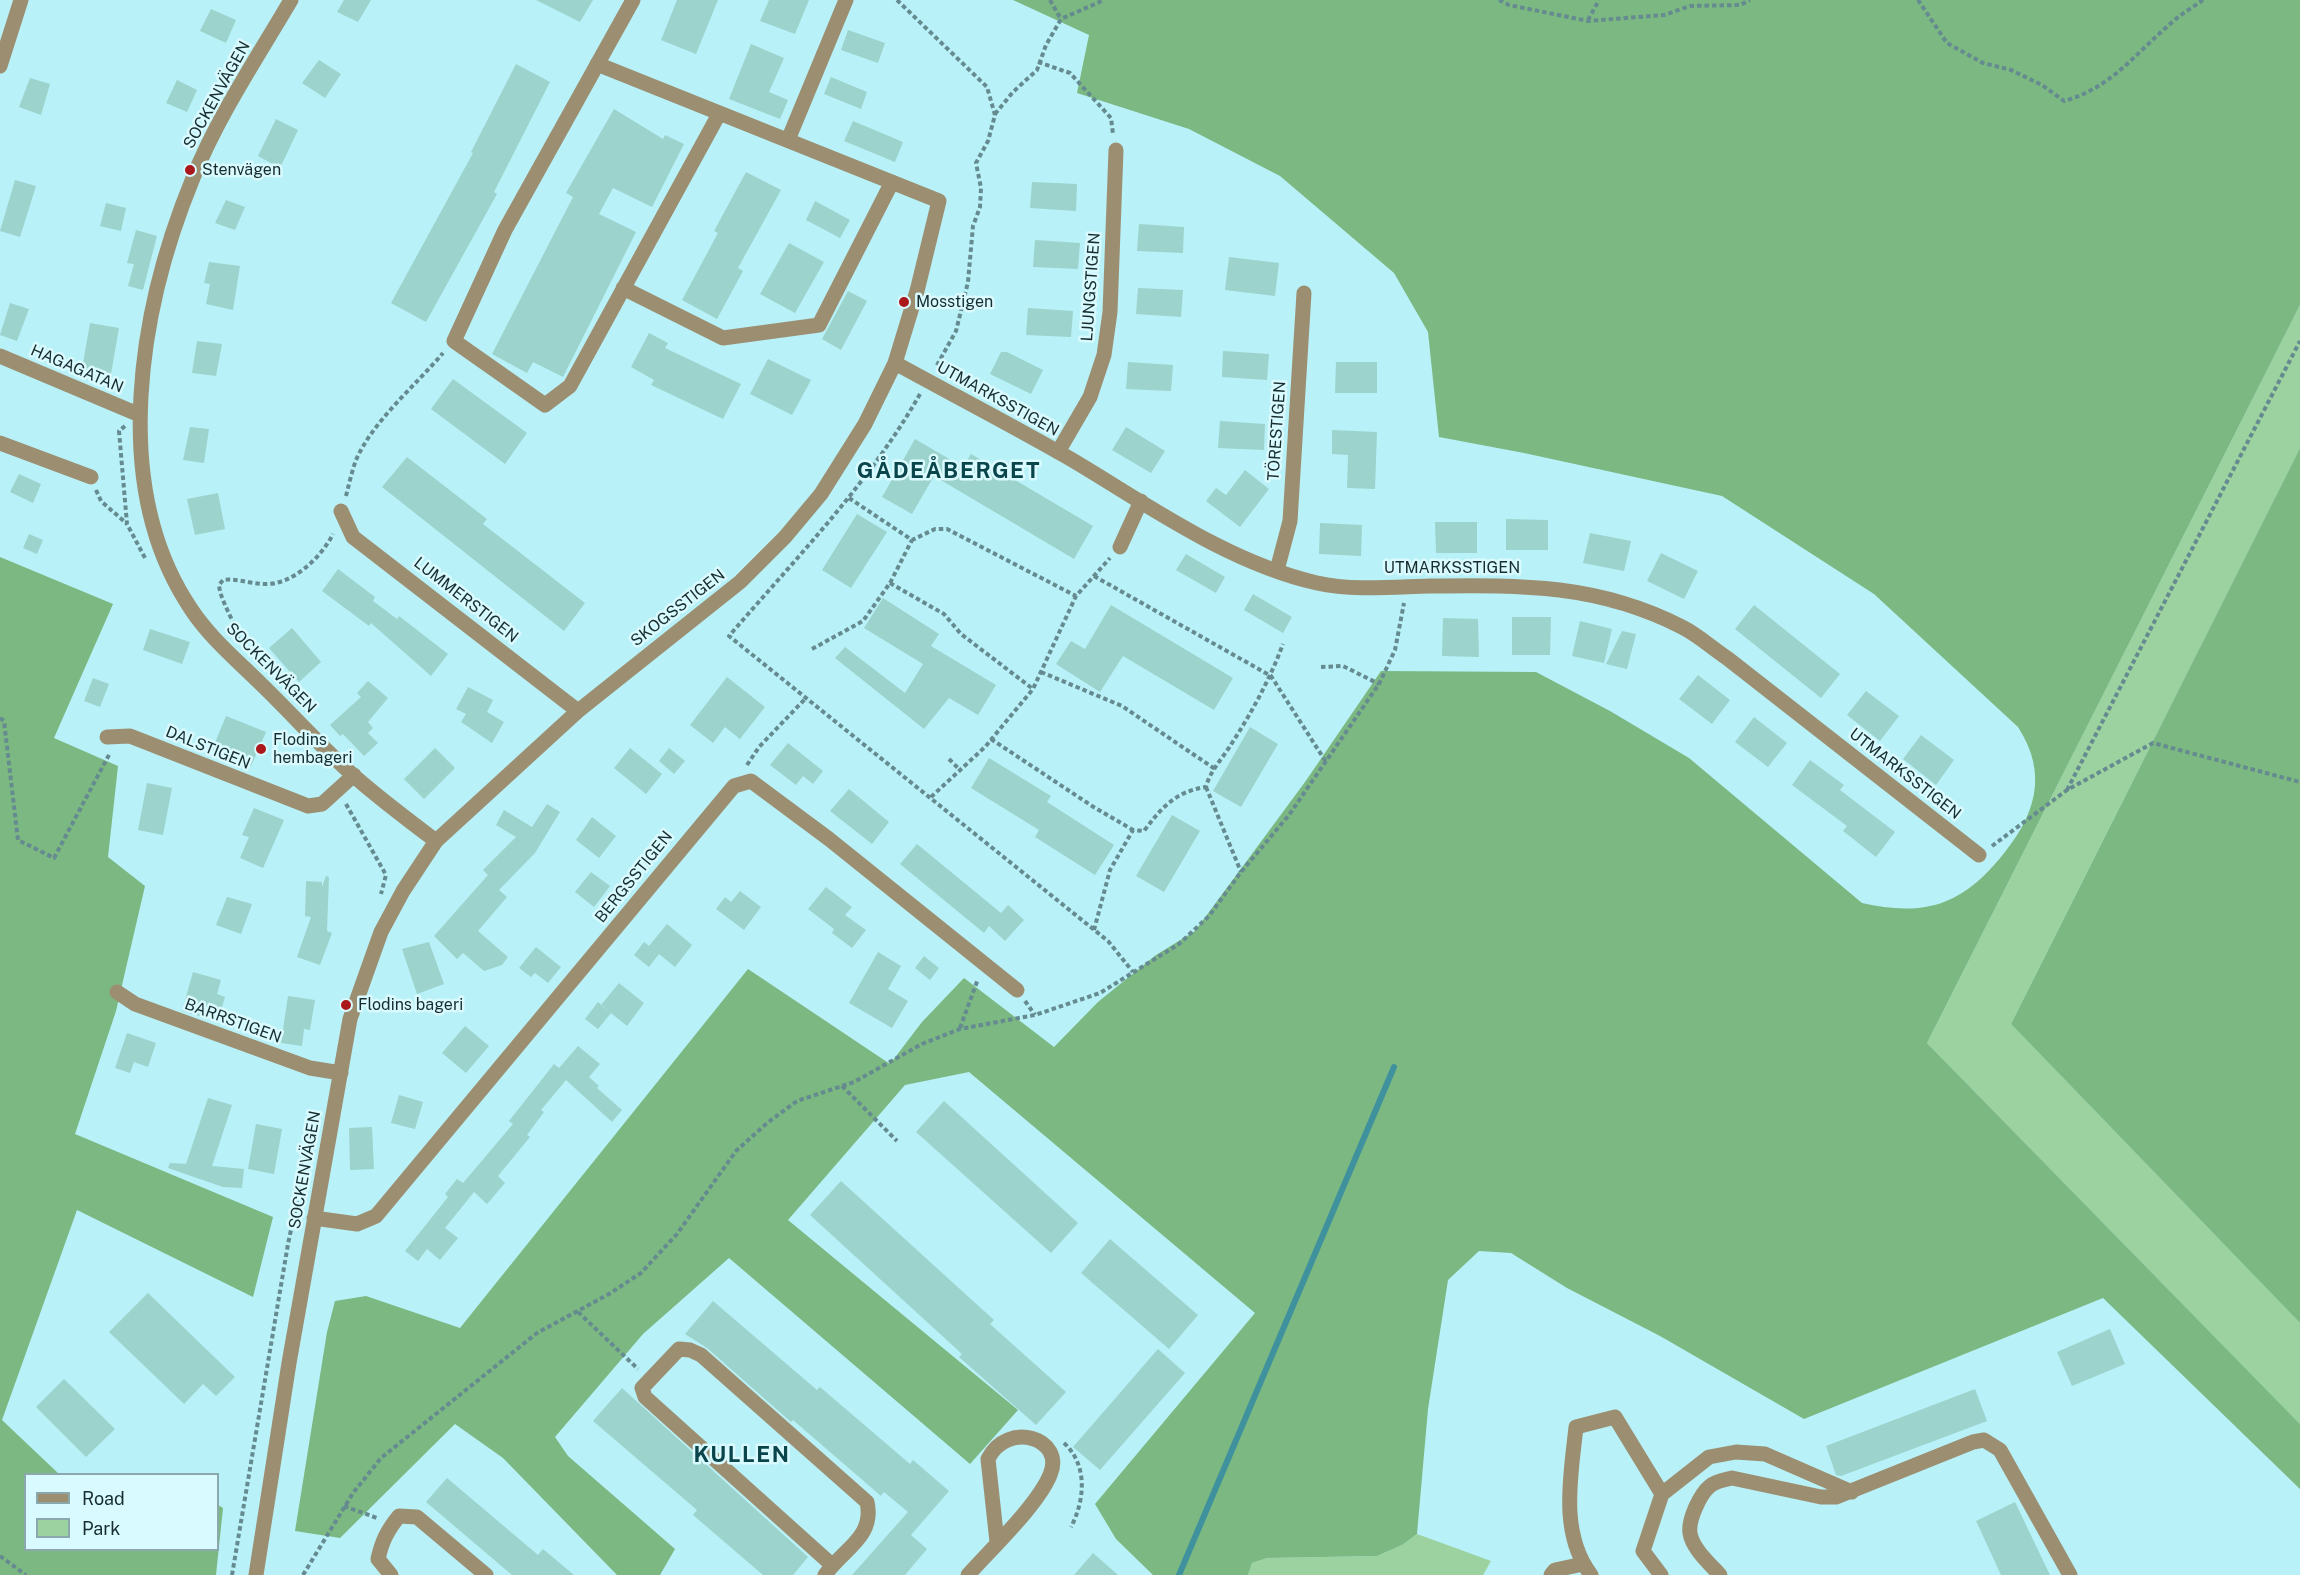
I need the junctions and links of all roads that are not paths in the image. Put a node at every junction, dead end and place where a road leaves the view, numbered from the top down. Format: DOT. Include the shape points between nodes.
graph roads {
  1 [pos="21,0"];
  2 [pos="291,0"];
  3 [pos="633,0"];
  4 [pos="846,0"];
  5 [pos="597,64"];
  6 [pos="0,66"];
  7 [pos="719,114"];
  8 [pos="788,140"];
  9 [pos="1116,150"];
  10 [pos="892,182"];
  11 [pos="623,288"];
  12 [pos="1304,293"];
  13 [pos="0,356"];
  14 [pos="895,363"];
  15 [pos="140,415"];
  16 [pos="0,443"];
  17 [pos="1058,452"];
  18 [pos="91,477"];
  19 [pos="1141,501"];
  20 [pos="341,511"];
  21 [pos="1120,547"];
  22 [pos="1277,570"];
  23 [pos="578,711"];
  24 [pos="113,737"];
  25 [pos="354,776"];
  26 [pos="436,841"];
  27 [pos="1979,855"];
  28 [pos="1017,990"];
  29 [pos="117,992"];
  30 [pos="341,1073"];
  31 [pos="314,1218"];
  32 [pos="1852,1492"];
  33 [pos="1662,1494"];
  34 [pos="997,1542"];
  35 [pos="829,1570"];
  36 [pos="1587,1570"];
  37 [pos="256,1575"];
  38 [pos="391,1575"];
  39 [pos="486,1575"];
  40 [pos="968,1575"];
  41 [pos="1551,1575"];
  42 [pos="1661,1575"];
  43 [pos="1720,1575"];
  44 [pos="2070,1575"];
  1 -- 6 [label="street"];
  2 -- 15 [label="street, SOCKENVÄGEN" via="210,140 169,242 151,324"];
  3 -- 5 [label="street"];
  4 -- 8 [label="street"];
  5 -- 7 [label="street"];
  5 -- 11 [label="street" via="505,230 453,341 545,405 570,386"];
  7 -- 8 [label="street"];
  7 -- 11 [label="street"];
  8 -- 10 [label="street"];
  9 -- 17 [label="street, LJUNGSTIGEN" via="1110,312 1104,355 1090,397"];
  10 -- 11 [label="street" via="819,325 723,338"];
  10 -- 14 [label="street" via="939,201"];
  12 -- 22 [label="street, TÖRESTIGEN" via="1290,521"];
  13 -- 15 [label="street, HAGAGATAN"];
  14 -- 17 [label="street, UTMARKSSTIGEN"];
  14 -- 23 [label="street, SKOGSSTIGEN" via="839,468 785,537 740,582"];
  15 -- 25 [label="street, SOCKENVÄGEN" via="140,458 146,492 159,541 191,609"];
  16 -- 18 [label="street"];
  17 -- 19 [label="street, UTMARKSSTIGEN"];
  19 -- 21 [label="street"];
  19 -- 22 [label="street, UTMARKSSTIGEN" via="1243,558"];
  20 -- 23 [label="street, LUMMERSTIGEN" via="353,537"];
  22 -- 27 [label="street, UTMARKSSTIGEN" via="1318,583 1367,587 1512,585 1570,590 1605,596 1683,627"];
  23 -- 26 [label="street, SKOGSSTIGEN"];
  24 -- 25 [label="street, DALSTIGEN" via="130,736 308,806 322,804"];
  25 -- 26 [label="street, SOCKENVÄGEN"];
  26 -- 30 [label="street, SOCKENVÄGEN" via="381,932 350,1019"];
  28 -- 31 [label="street, BERGSSTIGEN" via="751,781 734,786 376,1216 357,1224"];
  29 -- 30 [label="street, BARRSTIGEN" via="135,1004 310,1068"];
  30 -- 31 [label="street, SOCKENVÄGEN"];
  31 -- 37 [label="street, SOCKENVÄGEN"];
  32 -- 33 [label="street" via="1765,1454 1736,1452 1709,1457"];
  32 -- 43 [label="street" via="1821,1497 1732,1478 1709,1487 1690,1523 1690,1533"];
  32 -- 44 [label="street" via="1973,1442 1993,1443"];
  33 -- 36 [label="street" via="1615,1417 1576,1427 1568,1510"];
  33 -- 42 [label="street" via="1643,1551"];
  34 -- 34 [label="street" via="1039,1495 1051,1474 1052,1456 1046,1446 1033,1439 1005,1439 993,1447 988,1459"];
  34 -- 40 [label="street"];
  35 -- 35 [label="street" via="866,1530 870,1515 867,1502 701,1355 679,1349 642,1388 645,1397"];
  36 -- 41 [label="street" via="1555,1570"];
  38 -- 39 [label="street" via="378,1559 386,1531 399,1516 417,1516"];
}
